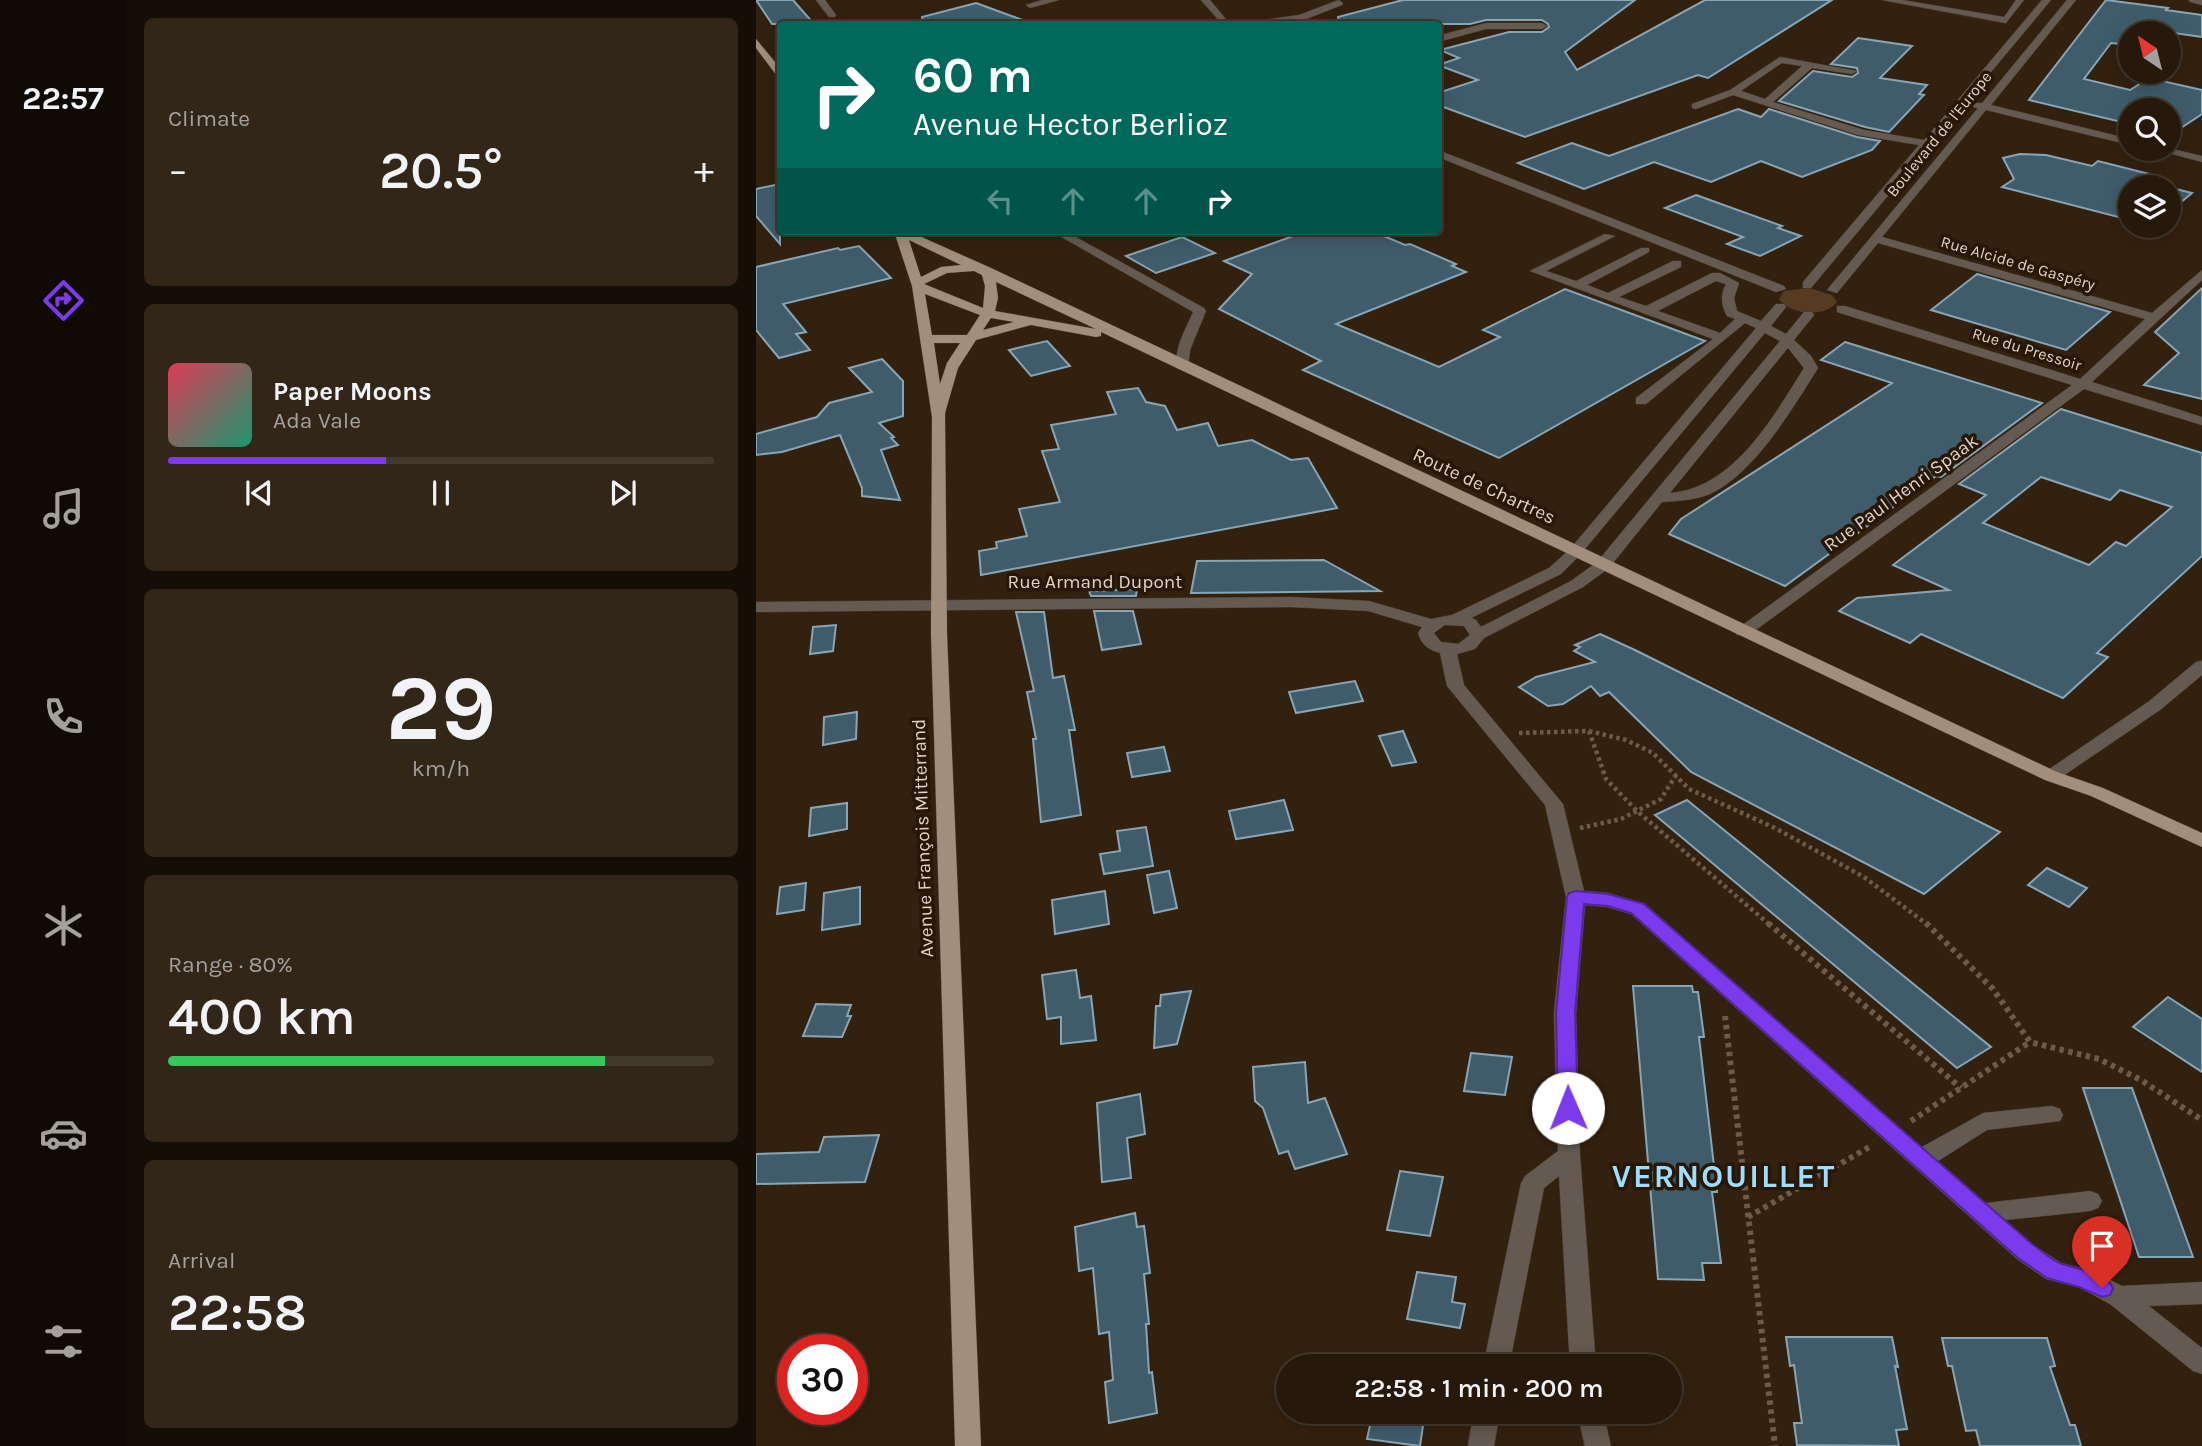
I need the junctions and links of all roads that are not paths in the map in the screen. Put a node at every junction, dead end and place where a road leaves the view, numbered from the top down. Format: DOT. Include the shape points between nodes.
graph roads {
  1 [pos="820,0"];
  2 [pos="1055,0"];
  3 [pos="1205,0"];
  4 [pos="1886,0"];
  5 [pos="2193,0"];
  6 [pos="2019,1"];
  7 [pos="2202,2"];
  8 [pos="1339,3"];
  9 [pos="2044,3"];
  10 [pos="2068,4"];
  11 [pos="1030,5"];
  12 [pos="832,15"];
  13 [pos="1223,21"];
  14 [pos="1270,21"];
  15 [pos="1542,26"];
  16 [pos="1442,38"];
  17 [pos="756,42"];
  18 [pos="1810,64"];
  19 [pos="777,70"];
  20 [pos="1852,71"];
  21 [pos="1733,92"];
  22 [pos="1961,102"];
  23 [pos="1766,103"];
  24 [pos="1696,106"];
  25 [pos="1984,106"];
  26 [pos="2118,139"];
  27 [pos="1926,143"];
  28 [pos="2181,154"];
  29 [pos="1442,155"];
  30 [pos="2202,159"];
  31 [pos="901,235"];
  32 [pos="909,235"];
  33 [pos="1064,235"];
  34 [pos="1609,236"];
  35 [pos="1875,239"];
  36 [pos="1645,250"];
  37 [pos="1677,264"];
  38 [pos="982,269"];
  39 [pos="2202,274"];
  40 [pos="918,285"];
  41 [pos="1807,285"];
  42 [pos="1577,286"];
  43 [pos="1780,289"];
  44 [pos="1833,290"];
  45 [pos="1609,297"];
  46 [pos="1780,307"];
  47 [pos="1841,309"];
  48 [pos="1647,311"];
  49 [pos="989,314"];
  50 [pos="1818,315"];
  51 [pos="2152,317"];
  52 [pos="1743,318"];
  53 [pos="1040,322"];
  54 [pos="1763,326"];
  55 [pos="927,338"];
  56 [pos="1722,338"];
  57 [pos="968,340"];
  58 [pos="1787,341"];
  59 [pos="1135,344"];
  60 [pos="1183,366"];
  61 [pos="2082,384"];
  62 [pos="1641,401"];
  63 [pos="939,417"];
  64 [pos="2202,421"];
  65 [pos="1648,465"];
  66 [pos="1679,473"];
  67 [pos="1658,498"];
  68 [pos="1574,552"];
  69 [pos="1603,565"];
  70 [pos="939,603"];
  71 [pos="756,607"];
  72 [pos="1456,619"];
  73 [pos="1432,625"];
  74 [pos="1743,632"];
  75 [pos="1478,635"];
  76 [pos="1448,650"];
  77 [pos="2202,666"];
  78 [pos="2051,776"];
  79 [pos="2202,841"];
  80 [pos="2202,853"];
  81 [pos="1576,897"];
  82 [pos="2052,1115"];
  83 [pos="1569,1155"];
  84 [pos="1920,1160"];
  85 [pos="2090,1201"];
  86 [pos="1981,1213"];
  87 [pos="2202,1293"];
  88 [pos="2119,1297"];
  89 [pos="1499,1354"];
  90 [pos="1582,1354"];
  91 [pos="2202,1363"];
  92 [pos="1485,1424"];
  93 [pos="1593,1424"];
  94 [pos="968,1446"];
  95 [pos="1481,1446"];
  96 [pos="1598,1446"];
  1 -- 12 [label="street"];
  2 -- 11 [label="street"];
  3 -- 13 [label="street"];
  4 -- 6 [label="street" via="2006,20"];
  5 -- 7 [label="street"];
  6 -- 9 [label="street"];
  8 -- 14 [label="street" via="1301,18"];
  9 -- 10 [label="street"];
  9 -- 22 [label="street, Boulevard de l'Europe"];
  10 -- 25 [label="street, Boulevard de l'Europe"];
  15 -- 16 [label="street" via="1486,26"];
  17 -- 19 [label="main road"];
  18 -- 20 [label="street"];
  18 -- 21 [label="street" via="1775,61"];
  18 -- 23 [label="street"];
  21 -- 23 [label="street"];
  21 -- 24 [label="street"];
  22 -- 25 [label="street"];
  22 -- 27 [label="street, Boulevard de l'Europe"];
  23 -- 27 [label="street" via="1862,133"];
  25 -- 26 [label="street"];
  25 -- 35 [label="street, Boulevard de l'Europe"];
  27 -- 41 [label="street, Boulevard de l'Europe"];
  28 -- 30 [label="street"];
  29 -- 43 [label="street"];
  31 -- 40 [label="main road, Avenue François Mitterrand"];
  32 -- 38 [label="main road, Route de Chartres"];
  33 -- 60 [label="street" via="1200,311 1184,350"];
  34 -- 42 [label="street" via="1537,269"];
  35 -- 44 [label="street, Boulevard de l'Europe"];
  35 -- 51 [label="street, Rue Alcide de Gaspéry"];
  36 -- 42 [label="street"];
  37 -- 45 [label="street"];
  38 -- 40 [label="main road" via="945,270"];
  38 -- 49 [label="main road" via="994,298"];
  38 -- 59 [label="main road, Route de Chartres"];
  39 -- 51 [label="street, Rue Paul Henri Spaak"];
  40 -- 49 [label="main road"];
  40 -- 55 [label="main road, Avenue François Mitterrand"];
  41 -- 43 [label="street"];
  41 -- 44 [label="street"];
  42 -- 45 [label="street"];
  43 -- 46 [label="street" via="1773,298"];
  44 -- 47 [label="street" via="1845,299"];
  45 -- 48 [label="street"];
  46 -- 50 [label="street"];
  46 -- 54 [label="street"];
  47 -- 50 [label="street"];
  47 -- 61 [label="street, Rue du Pressoir"];
  48 -- 52 [label="street" via="1716,276 1733,284 1727,304 1731,313"];
  48 -- 56 [label="street"];
  49 -- 53 [label="main road"];
  49 -- 57 [label="main road"];
  50 -- 58 [label="street"];
  51 -- 61 [label="street, Rue Paul Henri Spaak"];
  52 -- 54 [label="street"];
  52 -- 56 [label="street"];
  53 -- 57 [label="main road"];
  53 -- 59 [label="main road"];
  54 -- 58 [label="street"];
  54 -- 65 [label="street"];
  55 -- 57 [label="main road"];
  55 -- 63 [label="main road, Avenue François Mitterrand"];
  56 -- 62 [label="street"];
  57 -- 63 [label="main road" via="952,366"];
  58 -- 66 [label="street"];
  58 -- 67 [label="street" via="1807,358 1811,368 1739,465 1709,489 1684,497"];
  59 -- 60 [label="main road, Route de Chartres"];
  60 -- 68 [label="main road, Route de Chartres"];
  61 -- 64 [label="street, Rue du Pressoir"];
  61 -- 74 [label="street, Rue Paul Henri Spaak"];
  63 -- 70 [label="main road, Avenue François Mitterrand"];
  65 -- 66 [label="street"];
  65 -- 68 [label="street"];
  66 -- 67 [label="street"];
  67 -- 69 [label="street"];
  68 -- 69 [label="main road, Route de Chartres"];
  68 -- 72 [label="street" via="1555,571"];
  69 -- 74 [label="main road, Route de Chartres"];
  69 -- 75 [label="street" via="1577,584"];
  70 -- 71 [label="street, Rue Armand Dupont"];
  70 -- 73 [label="street, Rue Armand Dupont" via="1339,603 1369,606"];
  70 -- 94 [label="main road, Avenue François Mitterrand"];
  72 -- 73 [label="street"];
  72 -- 75 [label="street" via="1475,627"];
  73 -- 76 [label="street" via="1426,638"];
  74 -- 78 [label="main road, Route de Chartres"];
  75 -- 76 [label="street" via="1465,648"];
  76 -- 81 [label="street" via="1456,686 1554,804"];
  77 -- 78 [label="street" via="2154,706"];
  78 -- 79 [label="main road, Route de Chartres"];
  78 -- 80 [label="main road, Route de Chartres" via="2085,799"];
  81 -- 83 [label="street" via="1565,1013"];
  81 -- 84 [label="street" via="1638,909"];
  82 -- 84 [label="street" via="1983,1122"];
  83 -- 89 [label="street" via="1533,1183"];
  83 -- 90 [label="street"];
  84 -- 86 [label="street"];
  85 -- 86 [label="street"];
  86 -- 88 [label="street" via="2054,1272 2084,1278"];
  87 -- 88 [label="street"];
  88 -- 91 [label="street"];
  92 -- 95 [label="street"];
  93 -- 96 [label="street"];
}
